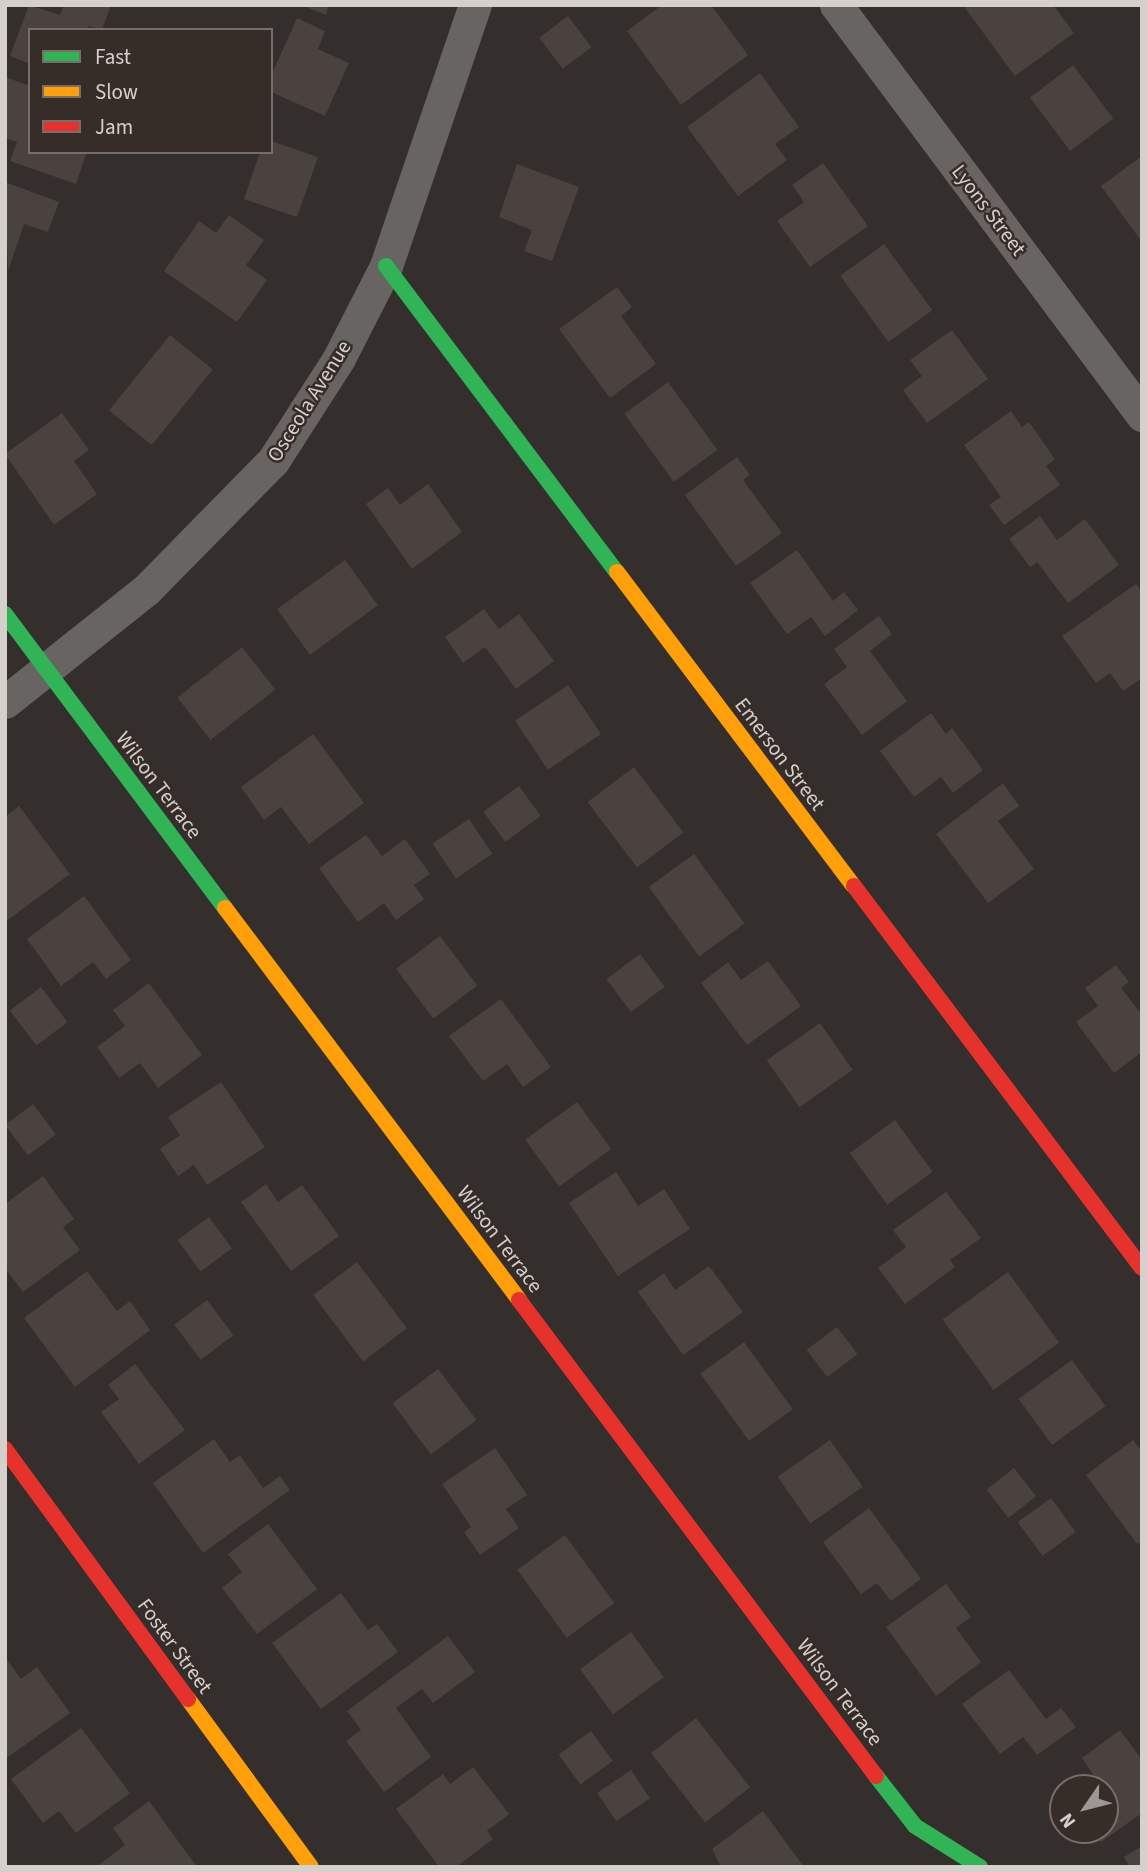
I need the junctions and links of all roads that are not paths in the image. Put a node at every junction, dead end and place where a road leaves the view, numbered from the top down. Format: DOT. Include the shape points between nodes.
graph roads {
  1 [pos="475,5"];
  2 [pos="836,5"];
  3 [pos="386,265"];
  4 [pos="1142,415"];
  5 [pos="5,614"];
  6 [pos="48,671"];
  7 [pos="5,702"];
  8 [pos="1142,1268"];
  9 [pos="5,1450"];
  10 [pos="311,1867"];
  11 [pos="980,1867"];
  1 -- 3 [label="street, Osceola Avenue"];
  2 -- 4 [label="street, Lyons Street"];
  3 -- 6 [label="street, Osceola Avenue" via="339,358 273,461 147,589"];
  3 -- 8 [label="street, Emerson Street"];
  5 -- 6 [label="street, Wilson Terrace"];
  6 -- 7 [label="street, Osceola Avenue"];
  6 -- 11 [label="street, Wilson Terrace" via="890,1795 915,1826"];
  9 -- 10 [label="street, Foster Street"];
}
